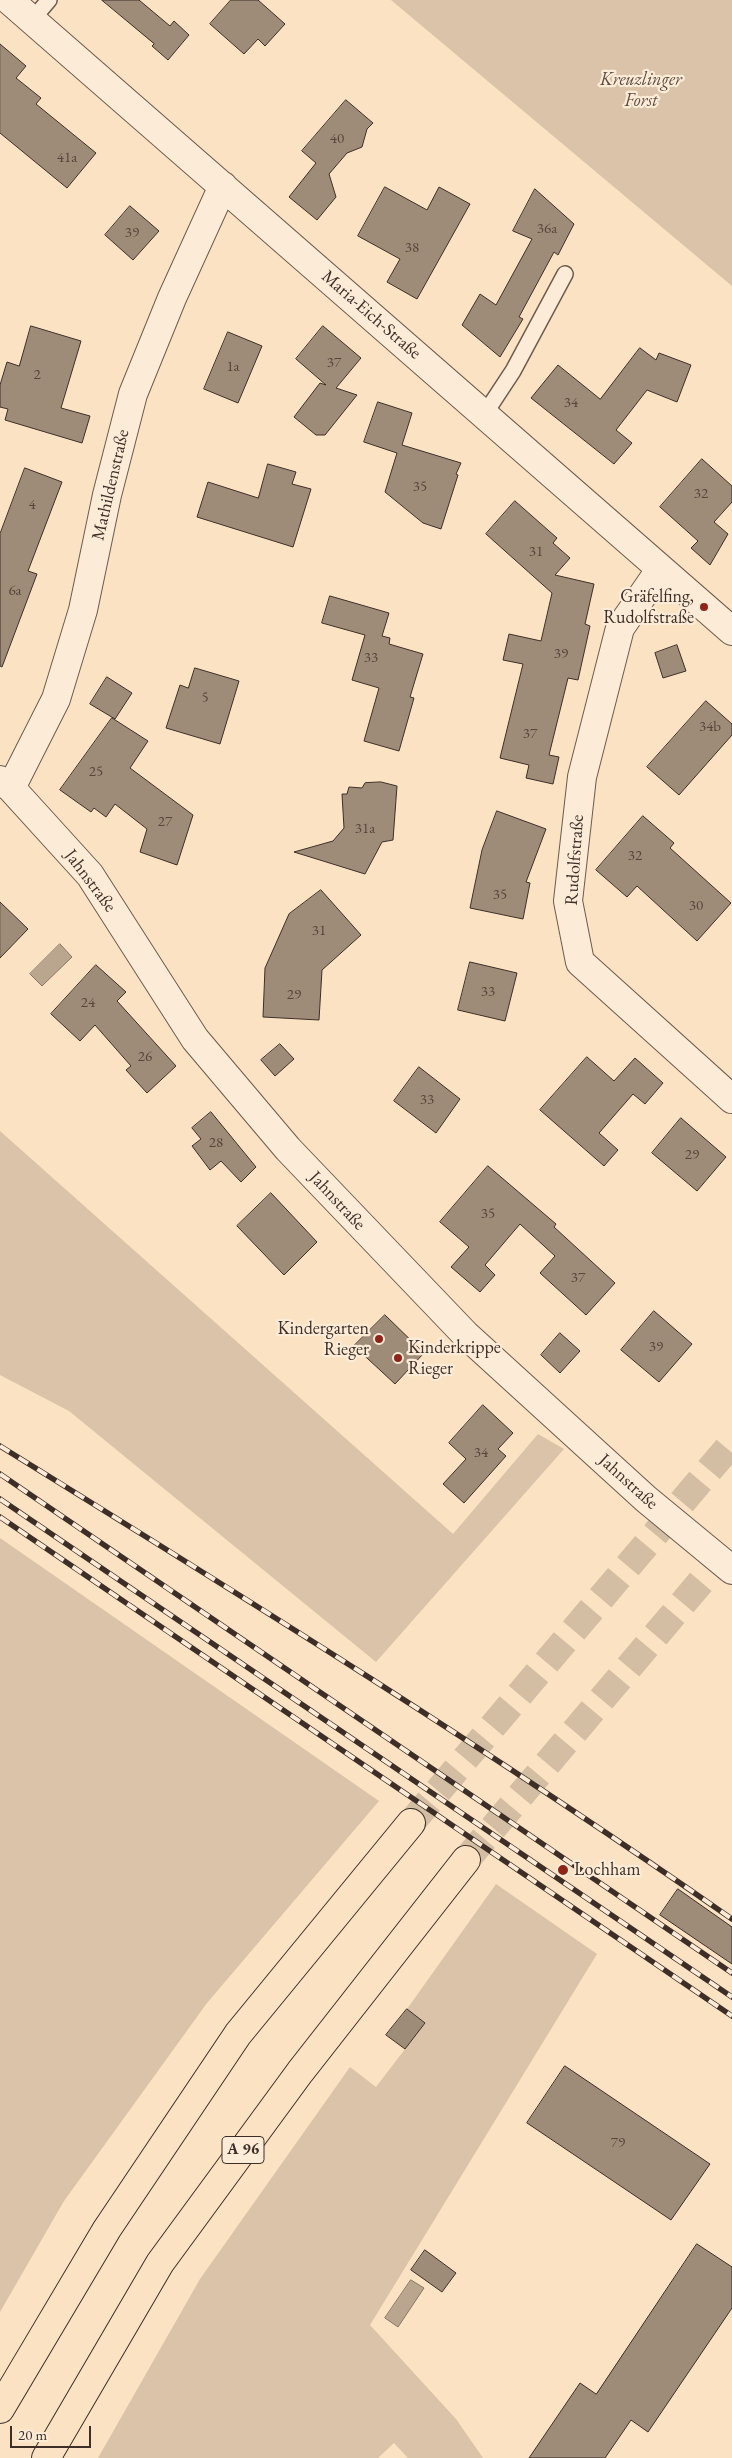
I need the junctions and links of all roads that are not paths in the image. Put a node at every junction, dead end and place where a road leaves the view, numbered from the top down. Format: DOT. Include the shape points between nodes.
graph roads {
  1 [pos="9,0"];
  2 [pos="40,10"];
  3 [pos="223,186"];
  4 [pos="565,274"];
  5 [pos="484,415"];
  6 [pos="660,570"];
  7 [pos="732,631"];
  8 [pos="5,784"];
  9 [pos="732,1099"];
  10 [pos="732,1570"];
  11 [pos="411,1823"];
  12 [pos="466,1860"];
  13 [pos="0,2409"];
  14 [pos="46,2458"];
  1 -- 2 [label="street, Maria-Eich-Straße"];
  2 -- 3 [label="street, Maria-Eich-Straße"];
  3 -- 5 [label="street, Maria-Eich-Straße"];
  3 -- 8 [label="street, Mathildenstraße" via="133,394 107,495 83,610 56,699"];
  4 -- 5 [label="lane" via="513,371"];
  5 -- 6 [label="street, Maria-Eich-Straße"];
  6 -- 7 [label="street, Maria-Eich-Straße"];
  6 -- 9 [label="street, Rudolfstraße" via="620,628 582,777 568,901 580,962"];
  8 -- 10 [label="street, Jahnstraße" via="90,875 195,1039 288,1149 465,1334 646,1499"];
  11 -- 13 [label="highway" via="238,2034 107,2229"];
  12 -- 14 [label="highway, A 96" via="300,2072 160,2263"];
}
